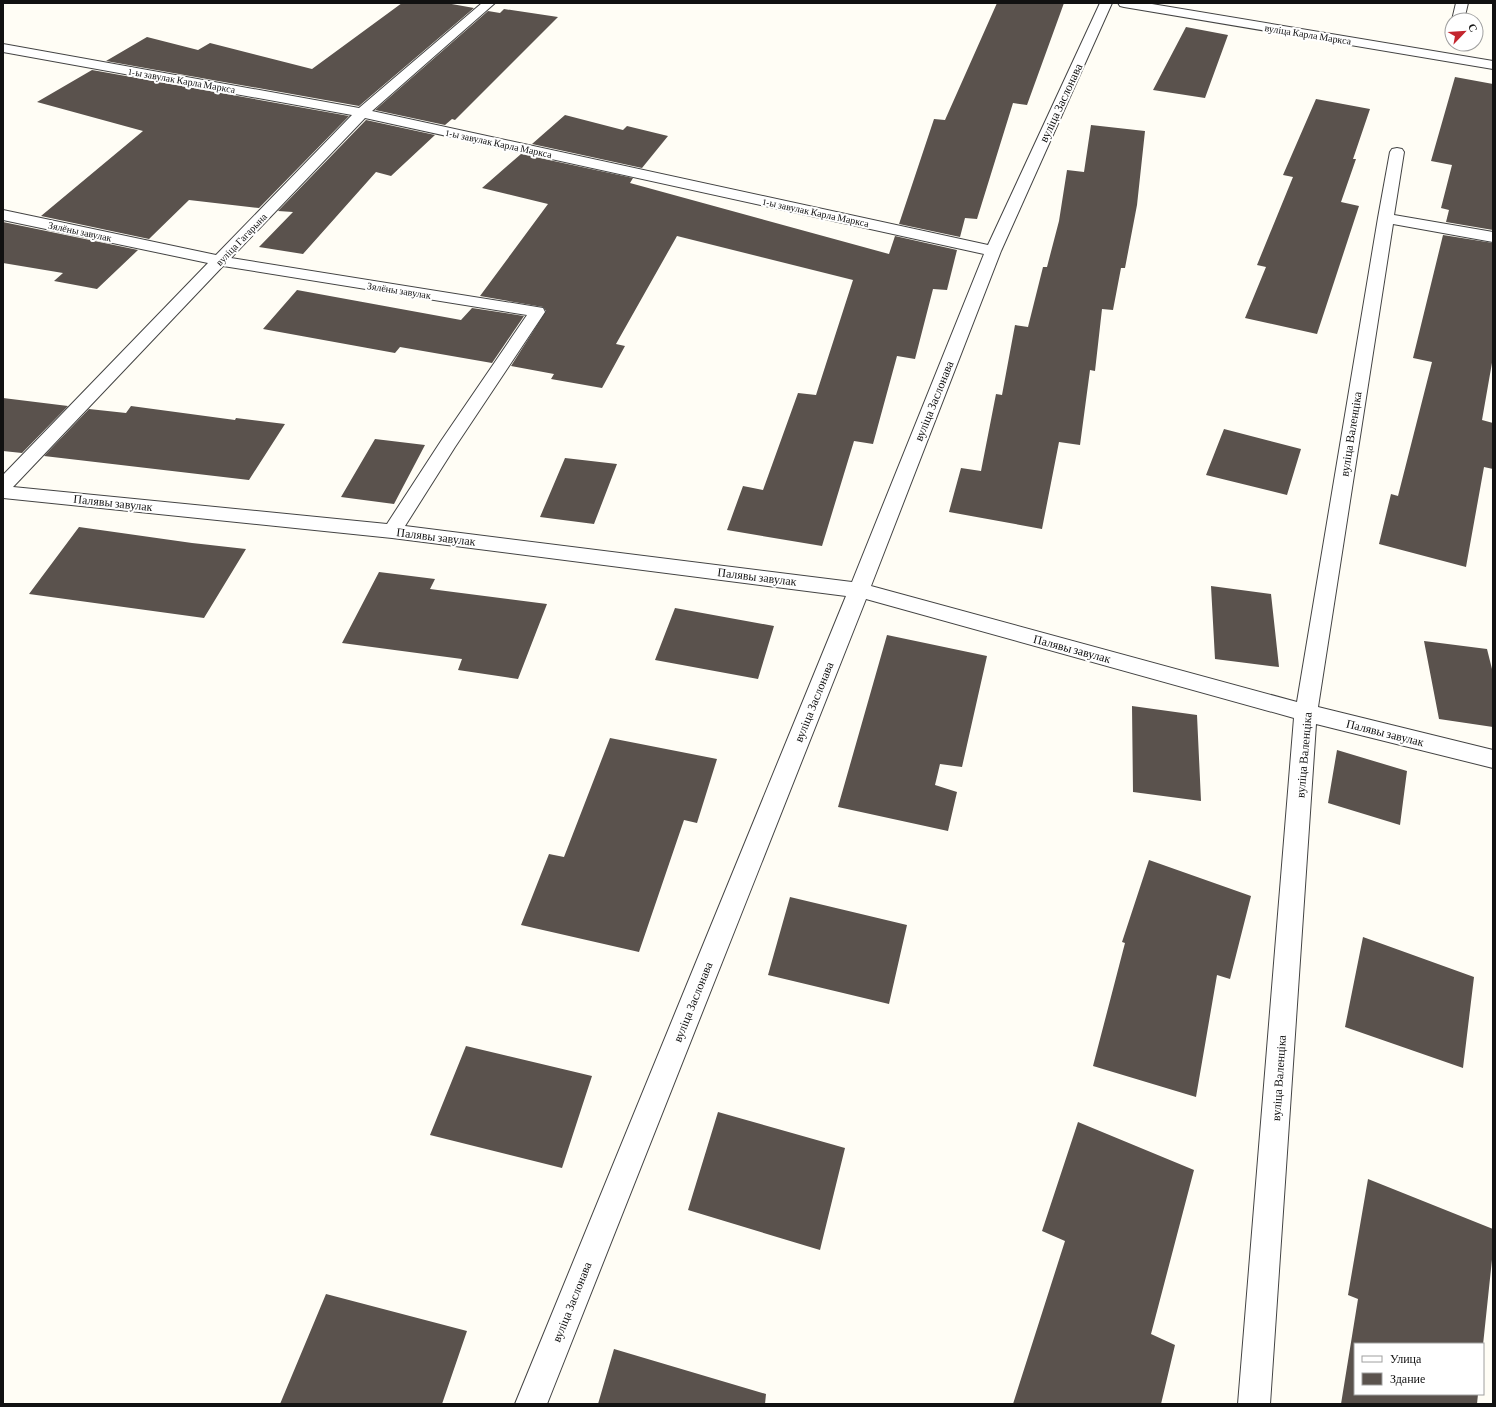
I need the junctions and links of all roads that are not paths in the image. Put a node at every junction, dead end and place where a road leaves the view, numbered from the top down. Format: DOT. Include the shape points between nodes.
graph roads {
  1 [pos="489,3"];
  2 [pos="1106,3"];
  3 [pos="1124,3"];
  4 [pos="4,48"];
  5 [pos="1449,52"];
  6 [pos="1448,57"];
  7 [pos="1493,65"];
  8 [pos="362,113"];
  9 [pos="1397,152"];
  10 [pos="3,215"];
  11 [pos="1386,218"];
  12 [pos="1493,237"];
  13 [pos="993,251"];
  14 [pos="220,261"];
  15 [pos="3,486"];
  16 [pos="3,492"];
  17 [pos="392,531"];
  18 [pos="859,590"];
  19 [pos="1306,714"];
  20 [pos="1493,759"];
  21 [pos="530,1404"];
  22 [pos="1254,1404"];
  1 -- 8 [label="street, вуліца Гагарына"];
  2 -- 13 [label="street, вуліца Заслонава"];
  3 -- 6 [label="street, вуліца Карла Маркса"];
  4 -- 8 [label="street, 1-ы завулак Карла Маркса"];
  5 -- 6 [label="street"];
  6 -- 7 [label="street, вуліца Карла Маркса"];
  8 -- 13 [label="street, 1-ы завулак Карла Маркса"];
  8 -- 14 [label="street, вуліца Гагарына"];
  9 -- 11 [label="street, вуліца Валенціка"];
  10 -- 14 [label="street, Зялёны завулак"];
  11 -- 12 [label="street"];
  11 -- 19 [label="street, вуліца Валенціка"];
  13 -- 18 [label="street, вуліца Заслонава"];
  14 -- 15 [label="street, вуліца Гагарына"];
  14 -- 17 [label="street, Зялёны завулак" via="537,312 447,444"];
  16 -- 17 [label="street, Палявы завулак"];
  17 -- 18 [label="street, Палявы завулак"];
  18 -- 19 [label="street, Палявы завулак"];
  18 -- 21 [label="street, вуліца Заслонава"];
  19 -- 20 [label="street, Палявы завулак"];
  19 -- 22 [label="street, вуліца Валенціка"];
}
